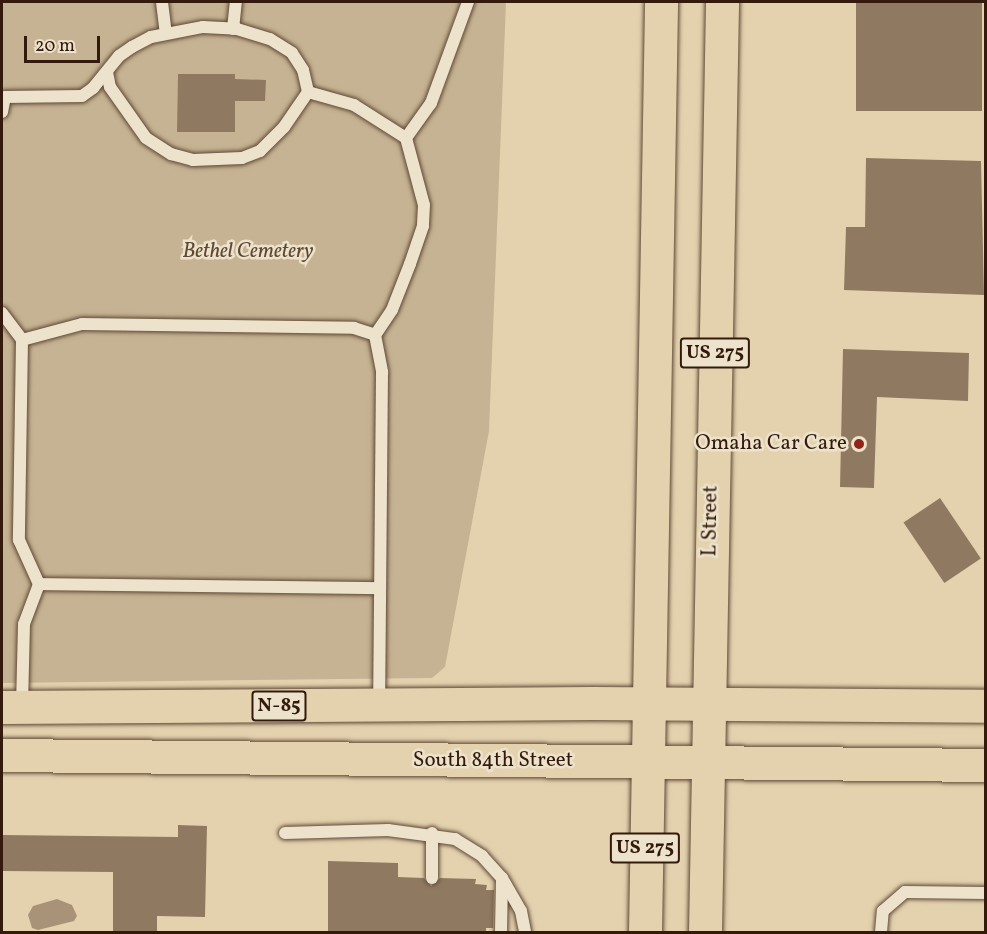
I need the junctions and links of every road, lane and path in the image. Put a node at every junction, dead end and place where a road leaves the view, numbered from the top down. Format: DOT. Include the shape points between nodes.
graph roads {
  1 [pos="162,2"];
  2 [pos="236,2"];
  3 [pos="468,2"];
  4 [pos="661,2"];
  5 [pos="722,2"];
  6 [pos="233,29"];
  7 [pos="166,33"];
  8 [pos="107,72"];
  9 [pos="308,92"];
  10 [pos="3,95"];
  11 [pos="2,112"];
  12 [pos="406,138"];
  13 [pos="2,312"];
  14 [pos="375,335"];
  15 [pos="22,340"];
  16 [pos="39,584"];
  17 [pos="380,588"];
  18 [pos="647,704"];
  19 [pos="708,704"];
  20 [pos="379,705"];
  21 [pos="986,706"];
  22 [pos="12,707"];
  23 [pos="2,755"];
  24 [pos="646,763"];
  25 [pos="707,764"];
  26 [pos="986,765"];
  27 [pos="285,833"];
  28 [pos="432,833"];
  29 [pos="432,878"];
  30 [pos="502,878"];
  31 [pos="986,893"];
  32 [pos="501,933"];
  33 [pos="525,933"];
  34 [pos="645,933"];
  35 [pos="705,933"];
  36 [pos="881,933"];
  1 -- 7 [label="lane"];
  2 -- 6 [label="lane"];
  3 -- 12 [label="lane" via="431,104"];
  4 -- 18 [label="main road, US 275"];
  5 -- 19 [label="main road, L Street / US 275"];
  6 -- 7 [label="lane" via="203,27"];
  6 -- 9 [label="lane" via="270,39 292,53 303,70"];
  7 -- 8 [label="lane" via="132,47"];
  8 -- 9 [label="lane" via="110,87 146,138 171,154 193,160 242,158 260,151 285,127"];
  8 -- 10 [label="lane" via="82,96"];
  9 -- 12 [label="lane" via="354,105"];
  10 -- 11 [label="lane"];
  12 -- 14 [label="lane" via="420,185 423,226 392,310"];
  13 -- 15 [label="lane"];
  14 -- 15 [label="lane" via="354,328 82,324"];
  14 -- 17 [label="lane" via="382,372"];
  15 -- 16 [label="lane" via="19,540"];
  16 -- 17 [label="lane"];
  16 -- 22 [label="lane" via="24,624"];
  17 -- 20 [label="lane"];
  18 -- 19 [label="main road, N-85"];
  18 -- 20 [label="main road, N-85"];
  18 -- 24 [label="main road, US 275"];
  19 -- 21 [label="main road"];
  19 -- 25 [label="main road, L Street / US 275"];
  20 -- 22 [label="main road, N-85"];
  23 -- 24 [label="main road, South 84th Street"];
  24 -- 25 [label="main road, South 84th Street"];
  24 -- 34 [label="main road, US 275"];
  25 -- 26 [label="main road, South 84th Street"];
  25 -- 35 [label="main road, L Street / US 275"];
  27 -- 28 [label="lane"];
  28 -- 29 [label="lane"];
  28 -- 30 [label="lane" via="468,846"];
  30 -- 32 [label="lane"];
  30 -- 33 [label="lane" via="521,911"];
  31 -- 36 [label="lane" via="905,892 884,912"];
}
